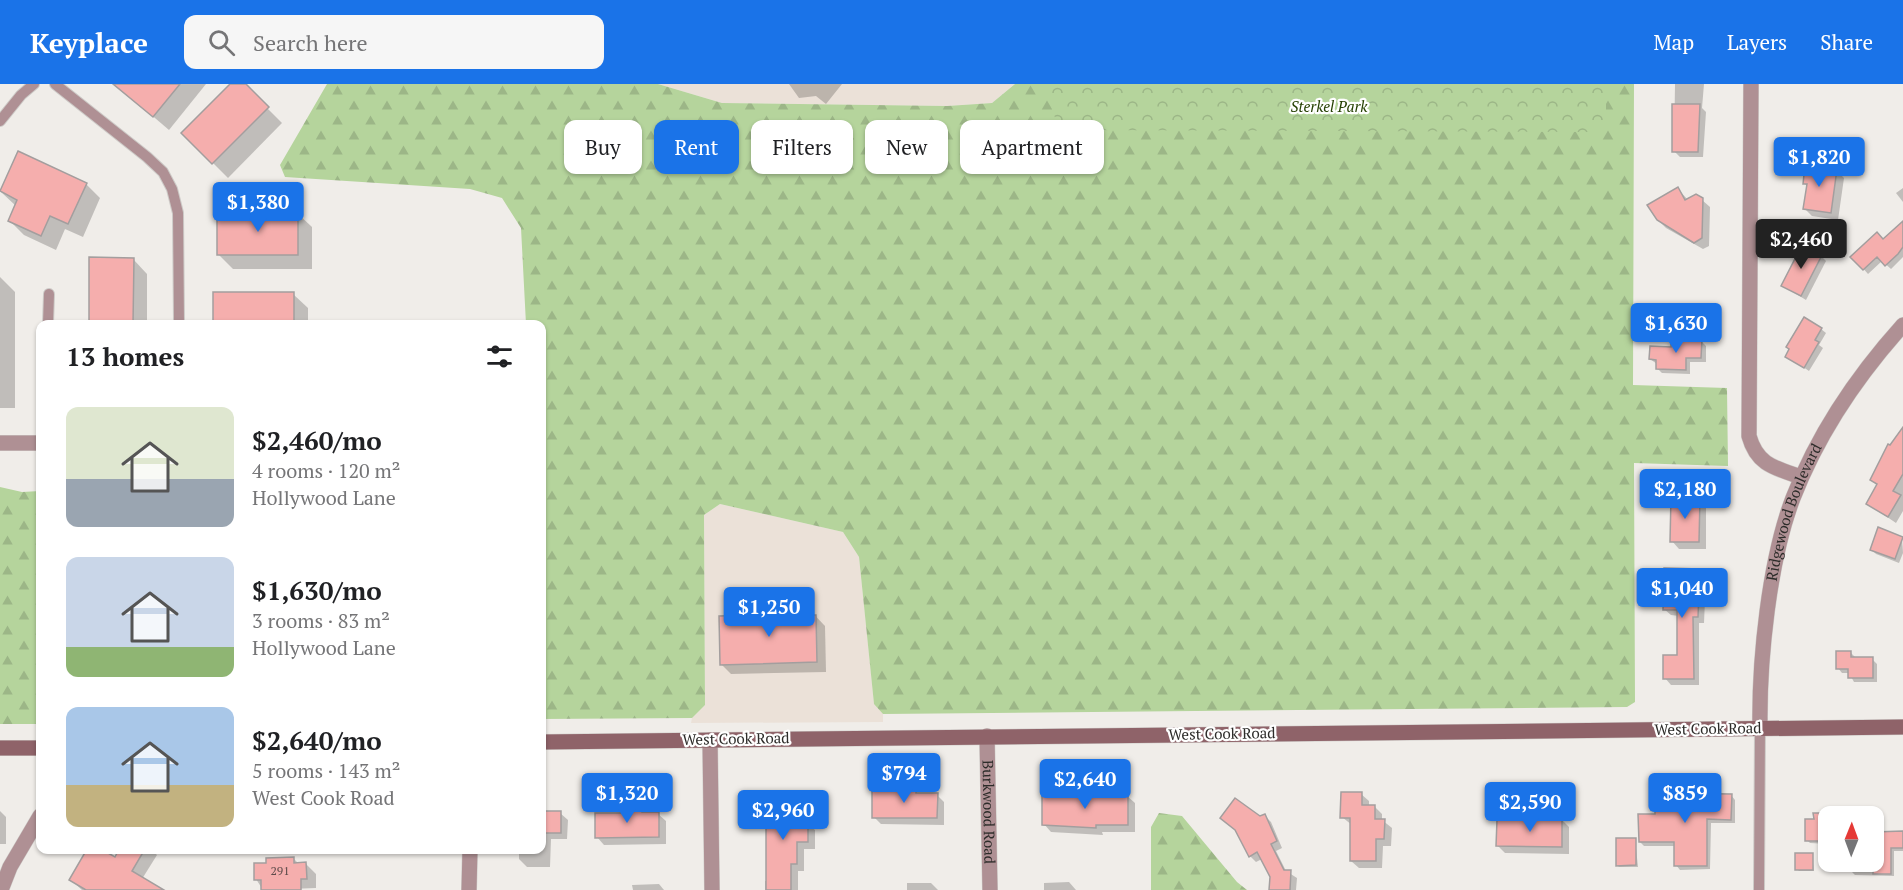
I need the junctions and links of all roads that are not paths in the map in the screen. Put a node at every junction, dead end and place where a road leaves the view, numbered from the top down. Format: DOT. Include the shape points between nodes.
graph roads {
  1 [pos="34,84"];
  2 [pos="55,84"];
  3 [pos="1751,84"];
  4 [pos="0,121"];
  5 [pos="49,294"];
  6 [pos="48,320"];
  7 [pos="179,320"];
  8 [pos="1903,325"];
  9 [pos="0,443"];
  10 [pos="36,443"];
  11 [pos="1801,477"];
  12 [pos="1903,727"];
  13 [pos="1760,728"];
  14 [pos="987,736"];
  15 [pos="710,740"];
  16 [pos="546,742"];
  17 [pos="0,748"];
  18 [pos="36,748"];
  19 [pos="36,823"];
  20 [pos="470,854"];
  21 [pos="1,890"];
  22 [pos="470,890"];
  23 [pos="712,890"];
  24 [pos="990,890"];
  25 [pos="1759,890"];
  1 -- 4 [label="lane"];
  2 -- 7 [label="lane" via="147,157 163,172 172,189 178,213"];
  3 -- 11 [label="street" via="1749,436 1761,461"];
  5 -- 6 [label="lane"];
  8 -- 11 [label="street, Ridgewood Boulevard" via="1845,398"];
  9 -- 10 [label="street"];
  11 -- 13 [label="street, Ridgewood Boulevard" via="1785,525 1769,609"];
  12 -- 13 [label="main road, West Cook Road"];
  13 -- 14 [label="main road, West Cook Road"];
  13 -- 25 [label="lane"];
  14 -- 15 [label="main road, West Cook Road"];
  14 -- 24 [label="street, Burkwood Road"];
  15 -- 16 [label="main road, West Cook Road"];
  15 -- 23 [label="street"];
  17 -- 18 [label="main road"];
  19 -- 21 [label="street"];
  20 -- 22 [label="street"];
}
